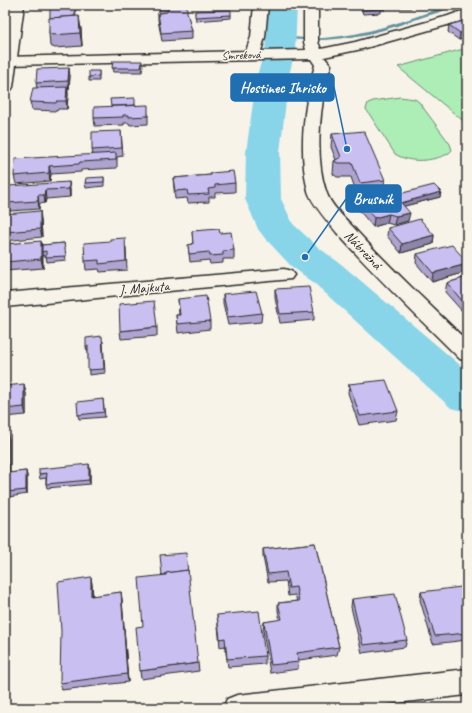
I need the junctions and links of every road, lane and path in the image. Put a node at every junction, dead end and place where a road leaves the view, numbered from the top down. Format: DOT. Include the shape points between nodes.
graph roads {
  1 [pos="17,5"];
  2 [pos="261,5"];
  3 [pos="311,5"];
  4 [pos="467,13"];
  5 [pos="312,44"];
  6 [pos="260,54"];
  7 [pos="7,61"];
  8 [pos="5,87"];
  9 [pos="284,275"];
  10 [pos="5,300"];
  11 [pos="467,354"];
  12 [pos="467,682"];
  13 [pos="237,708"];
  1 -- 7 [label="main road"];
  2 -- 6 [label="street" via="258,37 254,48"];
  3 -- 5 [label="street, Nábrežná"];
  4 -- 5 [label="street, Smreková" via="357,46"];
  5 -- 6 [label="street, Smreková" via="293,54"];
  5 -- 11 [label="street, Nábrežná" via="323,65 318,82 310,148 317,192 331,214 360,247"];
  6 -- 7 [label="street, Smreková"];
  7 -- 8 [label="main road"];
  9 -- 10 [label="street, J. Majkuta"];
  12 -- 13 [label="street"];
}
